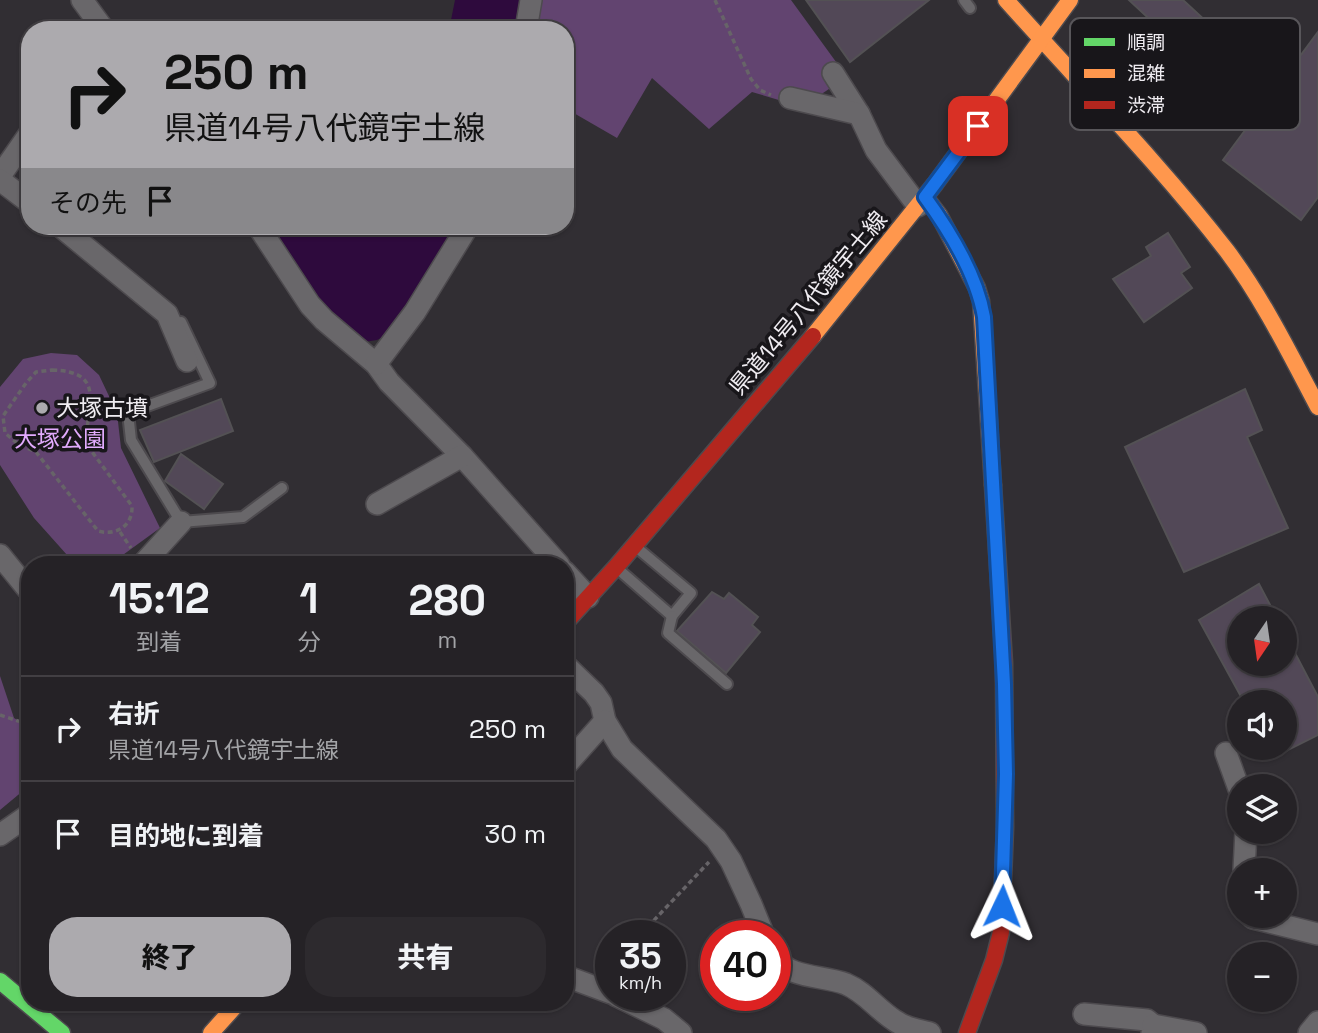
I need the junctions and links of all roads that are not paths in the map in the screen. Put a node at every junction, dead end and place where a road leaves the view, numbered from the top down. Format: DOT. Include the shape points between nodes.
graph roads {
  1 [pos="531,0"];
  2 [pos="1006,0"];
  3 [pos="1070,0"];
  4 [pos="528,21"];
  5 [pos="1042,40"];
  6 [pos="1070,71"];
  7 [pos="833,73"];
  8 [pos="790,98"];
  9 [pos="859,114"];
  10 [pos="1123,130"];
  11 [pos="21,146"];
  12 [pos="0,178"];
  13 [pos="21,196"];
  14 [pos="921,201"];
  15 [pos="71,235"];
  16 [pos="264,235"];
  17 [pos="462,235"];
  18 [pos="181,322"];
  19 [pos="187,361"];
  20 [pos="376,364"];
  21 [pos="1318,407"];
  22 [pos="462,456"];
  23 [pos="282,488"];
  24 [pos="377,504"];
  25 [pos="181,522"];
  26 [pos="634,546"];
  27 [pos="0,555"];
  28 [pos="150,556"];
  29 [pos="551,556"];
  30 [pos="616,567"];
  31 [pos="21,581"];
  32 [pos="574,582"];
  33 [pos="587,597"];
  34 [pos="574,612"];
  35 [pos="672,617"];
  36 [pos="574,674"];
  37 [pos="727,684"];
  38 [pos="605,721"];
  39 [pos="1226,753"];
  40 [pos="574,756"];
  41 [pos="1234,774"];
  42 [pos="21,820"];
  43 [pos="0,835"];
  44 [pos="758,920"];
  45 [pos="1293,928"];
  46 [pos="1318,934"];
  47 [pos="791,970"];
  48 [pos="574,979"];
  49 [pos="0,981"];
  50 [pos="595,987"];
  51 [pos="21,997"];
  52 [pos="38,1011"];
  53 [pos="231,1011"];
  54 [pos="648,1011"];
  55 [pos="1084,1014"];
  56 [pos="1318,1022"];
  57 [pos="1153,1029"];
  58 [pos="62,1033"];
  59 [pos="211,1033"];
  60 [pos="681,1033"];
  61 [pos="930,1033"];
  62 [pos="967,1033"];
  63 [pos="1196,1033"];
  64 [pos="1308,1033"];
  1 -- 4 [label="street"];
  2 -- 5 [label="street"];
  3 -- 5 [label="street, 県道14号八代鏡宇土線"];
  5 -- 6 [label="street"];
  5 -- 14 [label="street, 県道14号八代鏡宇土線"];
  7 -- 9 [label="street"];
  8 -- 9 [label="street"];
  9 -- 14 [label="street" via="876,150"];
  10 -- 21 [label="street" via="1228,253 1272,321"];
  11 -- 12 [label="street"];
  12 -- 13 [label="street"];
  14 -- 26 [label="street, 県道14号八代鏡宇土線"];
  14 -- 62 [label="street" via="939,215 981,301 999,560 1006,747 1001,932"];
  15 -- 19 [label="street" via="167,314"];
  16 -- 20 [label="street" via="317,312"];
  17 -- 20 [label="street"];
  18 -- 25 [label="lane" via="210,383 128,413 131,440"];
  20 -- 22 [label="street"];
  22 -- 24 [label="street"];
  22 -- 29 [label="street"];
  23 -- 25 [label="lane" via="243,517"];
  25 -- 28 [label="street"];
  26 -- 30 [label="street, 県道14号八代鏡宇土線"];
  26 -- 35 [label="lane" via="691,593"];
  27 -- 31 [label="street"];
  30 -- 33 [label="street, 県道14号八代鏡宇土線"];
  30 -- 35 [label="lane"];
  32 -- 33 [label="street"];
  33 -- 34 [label="street, 県道14号八代鏡宇土線"];
  35 -- 37 [label="lane" via="668,633"];
  36 -- 38 [label="street" via="601,703"];
  38 -- 40 [label="street"];
  38 -- 44 [label="street" via="622,749 716,839"];
  39 -- 41 [label="street"];
  42 -- 43 [label="street"];
  45 -- 46 [label="street"];
  47 -- 61 [label="street" via="854,987 892,1019"];
  48 -- 50 [label="street"];
  49 -- 51 [label="street"];
  52 -- 58 [label="street"];
  53 -- 59 [label="street"];
  54 -- 60 [label="street"];
  55 -- 57 [label="street" via="1147,1020"];
  56 -- 64 [label="street"];
  57 -- 63 [label="street"];
}
